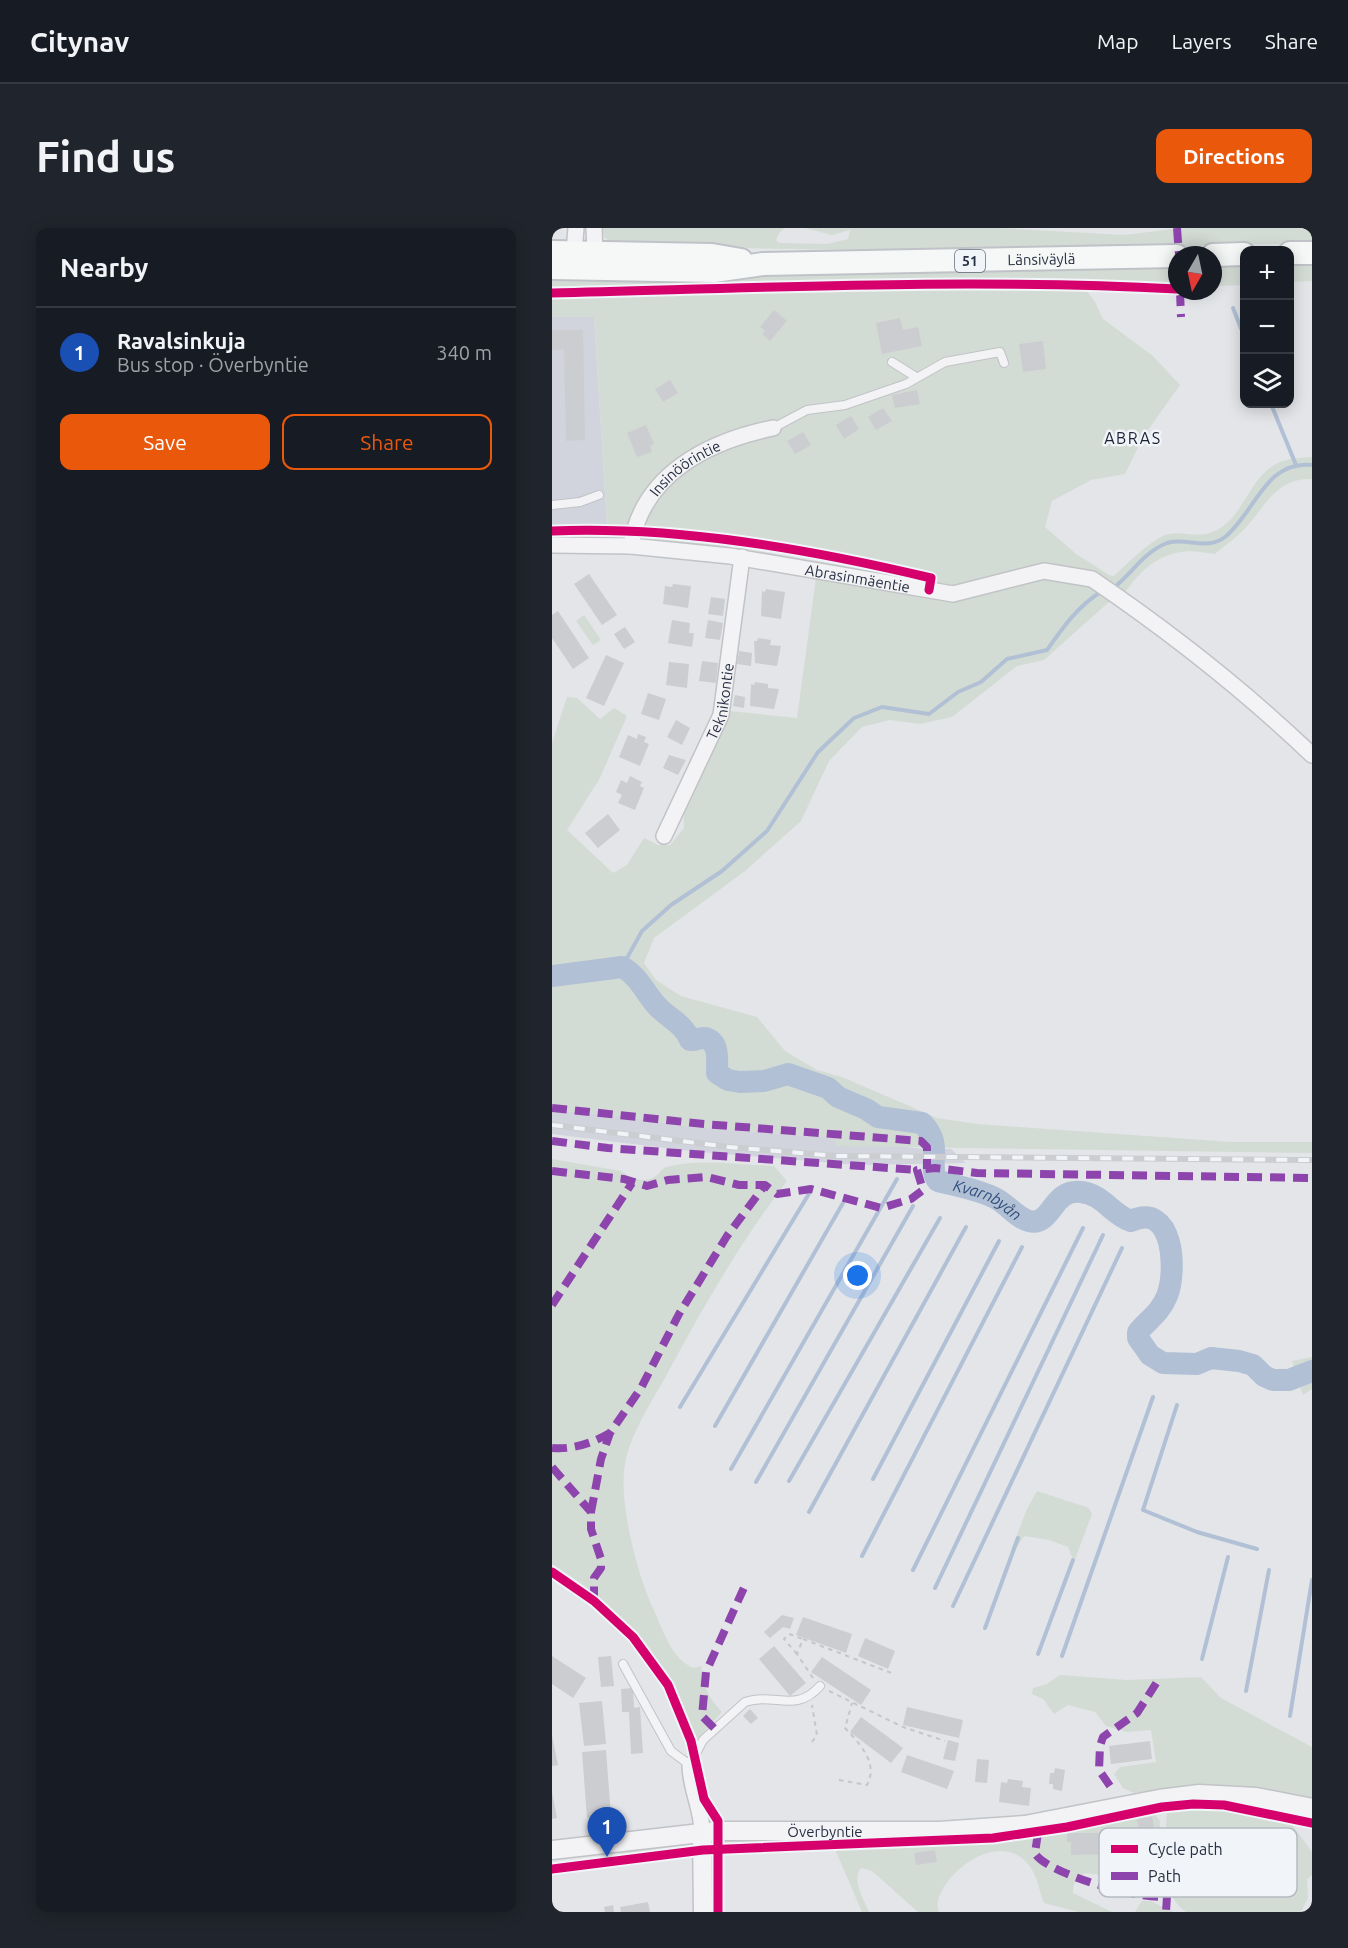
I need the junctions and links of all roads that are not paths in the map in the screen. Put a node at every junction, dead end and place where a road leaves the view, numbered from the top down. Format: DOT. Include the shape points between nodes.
graph roads {
  1 [pos="576,228"];
  2 [pos="594,228"];
  3 [pos="1294,253"];
  4 [pos="1312,253"];
  5 [pos="1240,254"];
  6 [pos="1222,255"];
  7 [pos="576,256"];
  8 [pos="1168,256"];
  9 [pos="552,268"];
  10 [pos="892,362"];
  11 [pos="1004,363"];
  12 [pos="916,377"];
  13 [pos="774,428"];
  14 [pos="600,495"];
  15 [pos="552,505"];
  16 [pos="552,545"];
  17 [pos="632,546"];
  18 [pos="742,557"];
  19 [pos="1312,755"];
  20 [pos="664,836"];
  21 [pos="623,1665"];
  22 [pos="820,1686"];
  23 [pos="690,1765"];
  24 [pos="1312,1808"];
  25 [pos="702,1833"];
  26 [pos="552,1850"];
  27 [pos="703,1912"];
  1 -- 7 [label="street"];
  2 -- 7 [label="street"];
  3 -- 4 [label="main road"];
  5 -- 6 [label="main road"];
  7 -- 8 [label="main road, Länsiväylä / 51" via="712,255 763,264"];
  7 -- 9 [label="main road, Länsiväylä / 51"];
  10 -- 12 [label="lane"];
  11 -- 12 [label="lane" via="1000,352 945,362"];
  12 -- 13 [label="lane" via="845,405 807,410"];
  13 -- 17 [label="street, Insinöörintie" via="739,435 707,450 662,482 641,511"];
  14 -- 15 [label="lane"];
  16 -- 17 [label="street, Abrasinmäentie"];
  17 -- 18 [label="street, Abrasinmäentie"];
  18 -- 19 [label="street, Abrasinmäentie" via="953,594 1044,571 1081,576 1186,647 1262,706"];
  18 -- 20 [label="street, Teknikontie" via="721,715"];
  21 -- 23 [label="lane" via="671,1751"];
  22 -- 23 [label="lane" via="799,1702 745,1702 708,1734"];
  23 -- 25 [label="street"];
  24 -- 25 [label="street, Överbyntie" via="1256,1797 1199,1794 1025,1825 939,1831"];
  25 -- 26 [label="street, Överbyntie"];
  25 -- 27 [label="street"];
}
